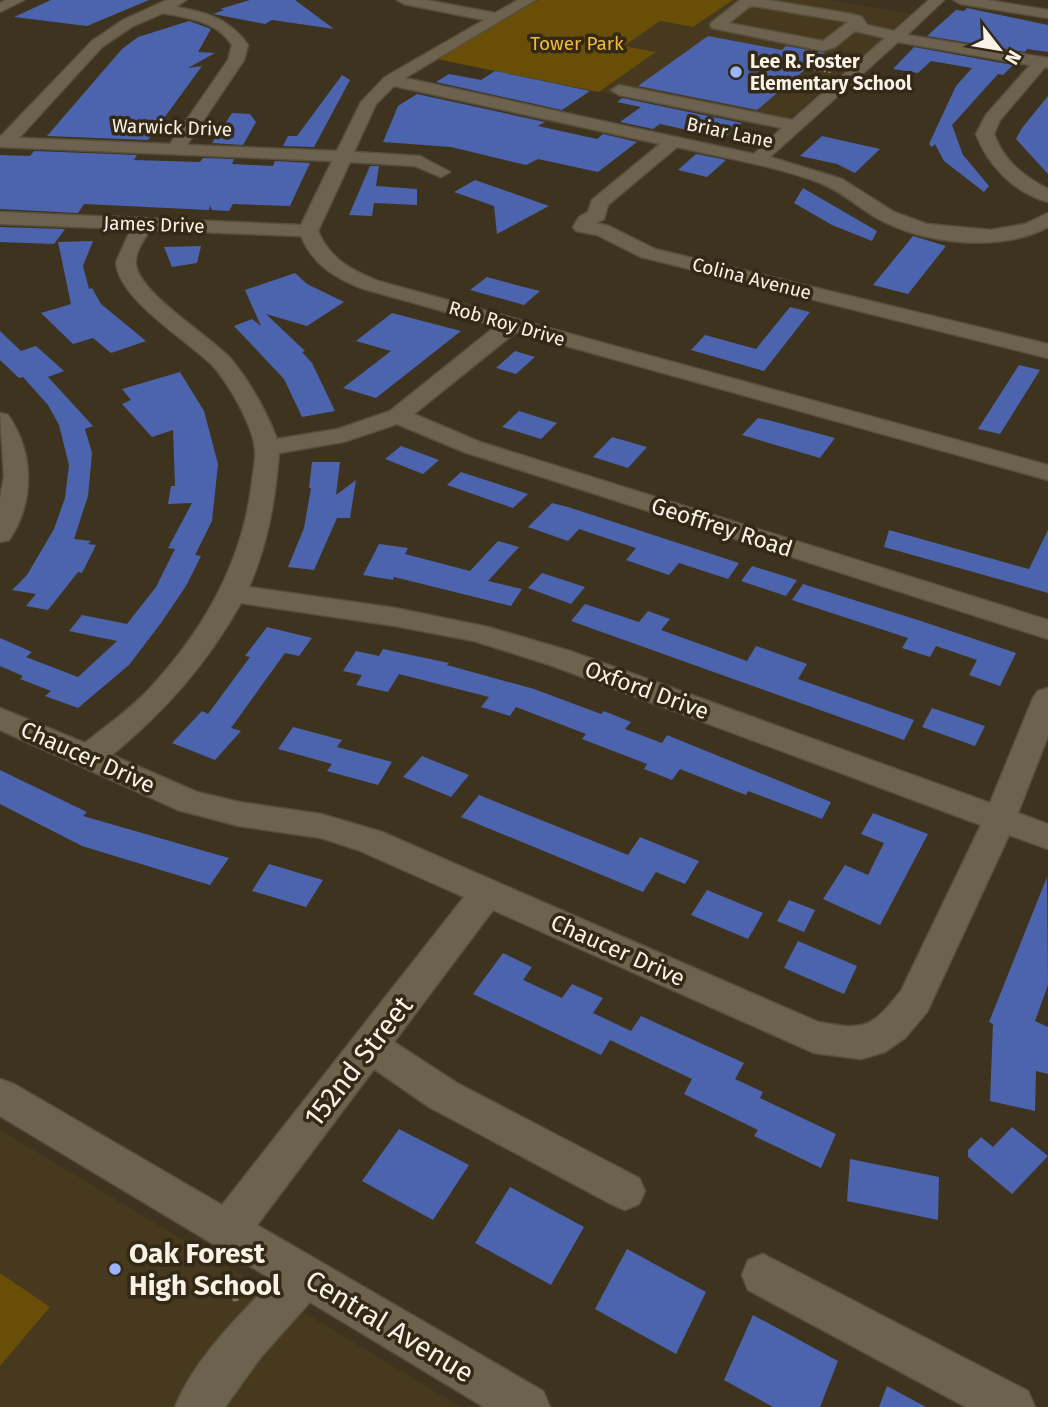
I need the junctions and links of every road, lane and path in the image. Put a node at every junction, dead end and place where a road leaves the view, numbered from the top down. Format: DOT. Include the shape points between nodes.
graph roads {
  1 [pos="17,0"];
  2 [pos="179,0"];
  3 [pos="404,0"];
  4 [pos="528,0"];
  5 [pos="937,0"];
  6 [pos="961,0"];
  7 [pos="0,8"];
  8 [pos="161,8"];
  9 [pos="1048,13"];
  10 [pos="497,18"];
  11 [pos="857,22"];
  12 [pos="872,31"];
  13 [pos="844,34"];
  14 [pos="896,36"];
  15 [pos="1044,62"];
  16 [pos="391,80"];
  17 [pos="619,90"];
  18 [pos="795,126"];
  19 [pos="674,141"];
  20 [pos="3,142"];
  21 [pos="176,148"];
  22 [pos="342,155"];
  23 [pos="758,159"];
  24 [pos="441,172"];
  25 [pos="1048,196"];
  26 [pos="0,218"];
  27 [pos="1048,219"];
  28 [pos="144,223"];
  29 [pos="307,231"];
  30 [pos="511,325"];
  31 [pos="1048,351"];
  32 [pos="398,416"];
  33 [pos="0,420"];
  34 [pos="267,448"];
  35 [pos="1048,473"];
  36 [pos="8,487"];
  37 [pos="0,534"];
  38 [pos="233,593"];
  39 [pos="1048,631"];
  40 [pos="1048,698"];
  41 [pos="0,718"];
  42 [pos="89,757"];
  43 [pos="1000,819"];
  44 [pos="1048,837"];
  45 [pos="488,892"];
  46 [pos="369,1046"];
  47 [pos="0,1096"];
  48 [pos="625,1191"];
  49 [pos="228,1230"];
  50 [pos="763,1275"];
  51 [pos="306,1276"];
  52 [pos="198,1407"];
  53 [pos="527,1407"];
  54 [pos="1012,1407"];
  1 -- 7 [label="street"];
  2 -- 8 [label="street"];
  3 -- 10 [label="street"];
  4 -- 10 [label="street"];
  5 -- 14 [label="street"];
  6 -- 9 [label="street"];
  8 -- 20 [label="street" via="97,44"];
  8 -- 21 [label="street" via="217,22 240,46 236,60"];
  10 -- 16 [label="street"];
  11 -- 12 [label="street"];
  11 -- 13 [label="street"];
  11 -- 13 [label="street" via="754,2 745,3 717,25 823,46"];
  12 -- 13 [label="street"];
  12 -- 14 [label="street"];
  14 -- 15 [label="street"];
  14 -- 18 [label="street"];
  15 -- 25 [label="street" via="985,134 989,151 1001,166"];
  16 -- 19 [label="street, Briar Lane"];
  16 -- 22 [label="street" via="369,102"];
  17 -- 18 [label="street"];
  18 -- 23 [label="street"];
  19 -- 23 [label="street, Briar Lane"];
  19 -- 31 [label="street, Colina Avenue" via="608,195 599,204 597,215 583,227 603,230 648,253"];
  20 -- 21 [label="street, Warwick Drive"];
  21 -- 22 [label="street, Warwick Drive"];
  22 -- 24 [label="street, Warwick Drive" via="420,161"];
  22 -- 29 [label="street"];
  23 -- 27 [label="street, Briar Lane" via="824,178 887,216 929,229 1002,236"];
  26 -- 28 [label="street, James Drive"];
  28 -- 29 [label="street, James Drive"];
  28 -- 34 [label="street" via="126,267 146,299 210,350 241,386"];
  29 -- 30 [label="street, Rob Roy Drive" via="326,262 353,278"];
  30 -- 32 [label="street"];
  30 -- 35 [label="street, Rob Roy Drive"];
  32 -- 34 [label="street" via="343,435"];
  32 -- 39 [label="street, Geoffrey Road" via="472,447"];
  33 -- 36 [label="street" via="16,452"];
  34 -- 38 [label="street" via="258,530"];
  36 -- 37 [label="street"];
  38 -- 42 [label="street" via="208,635 160,696"];
  38 -- 43 [label="street, Oxford Drive" via="478,633 560,658"];
  40 -- 43 [label="street, Chaucer Drive"];
  41 -- 42 [label="street, Chaucer Drive"];
  42 -- 45 [label="street, Chaucer Drive" via="189,802 321,826 370,841"];
  43 -- 44 [label="street, Oxford Drive"];
  43 -- 45 [label="street, Chaucer Drive" via="914,1001 896,1025 873,1042 843,1043 814,1037"];
  45 -- 46 [label="street, 152nd Street"];
  46 -- 48 [label="street" via="443,1095"];
  46 -- 49 [label="street, 152nd Street"];
  47 -- 49 [label="street, Central Avenue"];
  49 -- 51 [label="street, Central Avenue"];
  50 -- 54 [label="street"];
  51 -- 52 [label="street" via="245,1341"];
  51 -- 53 [label="street, Central Avenue"];
}
